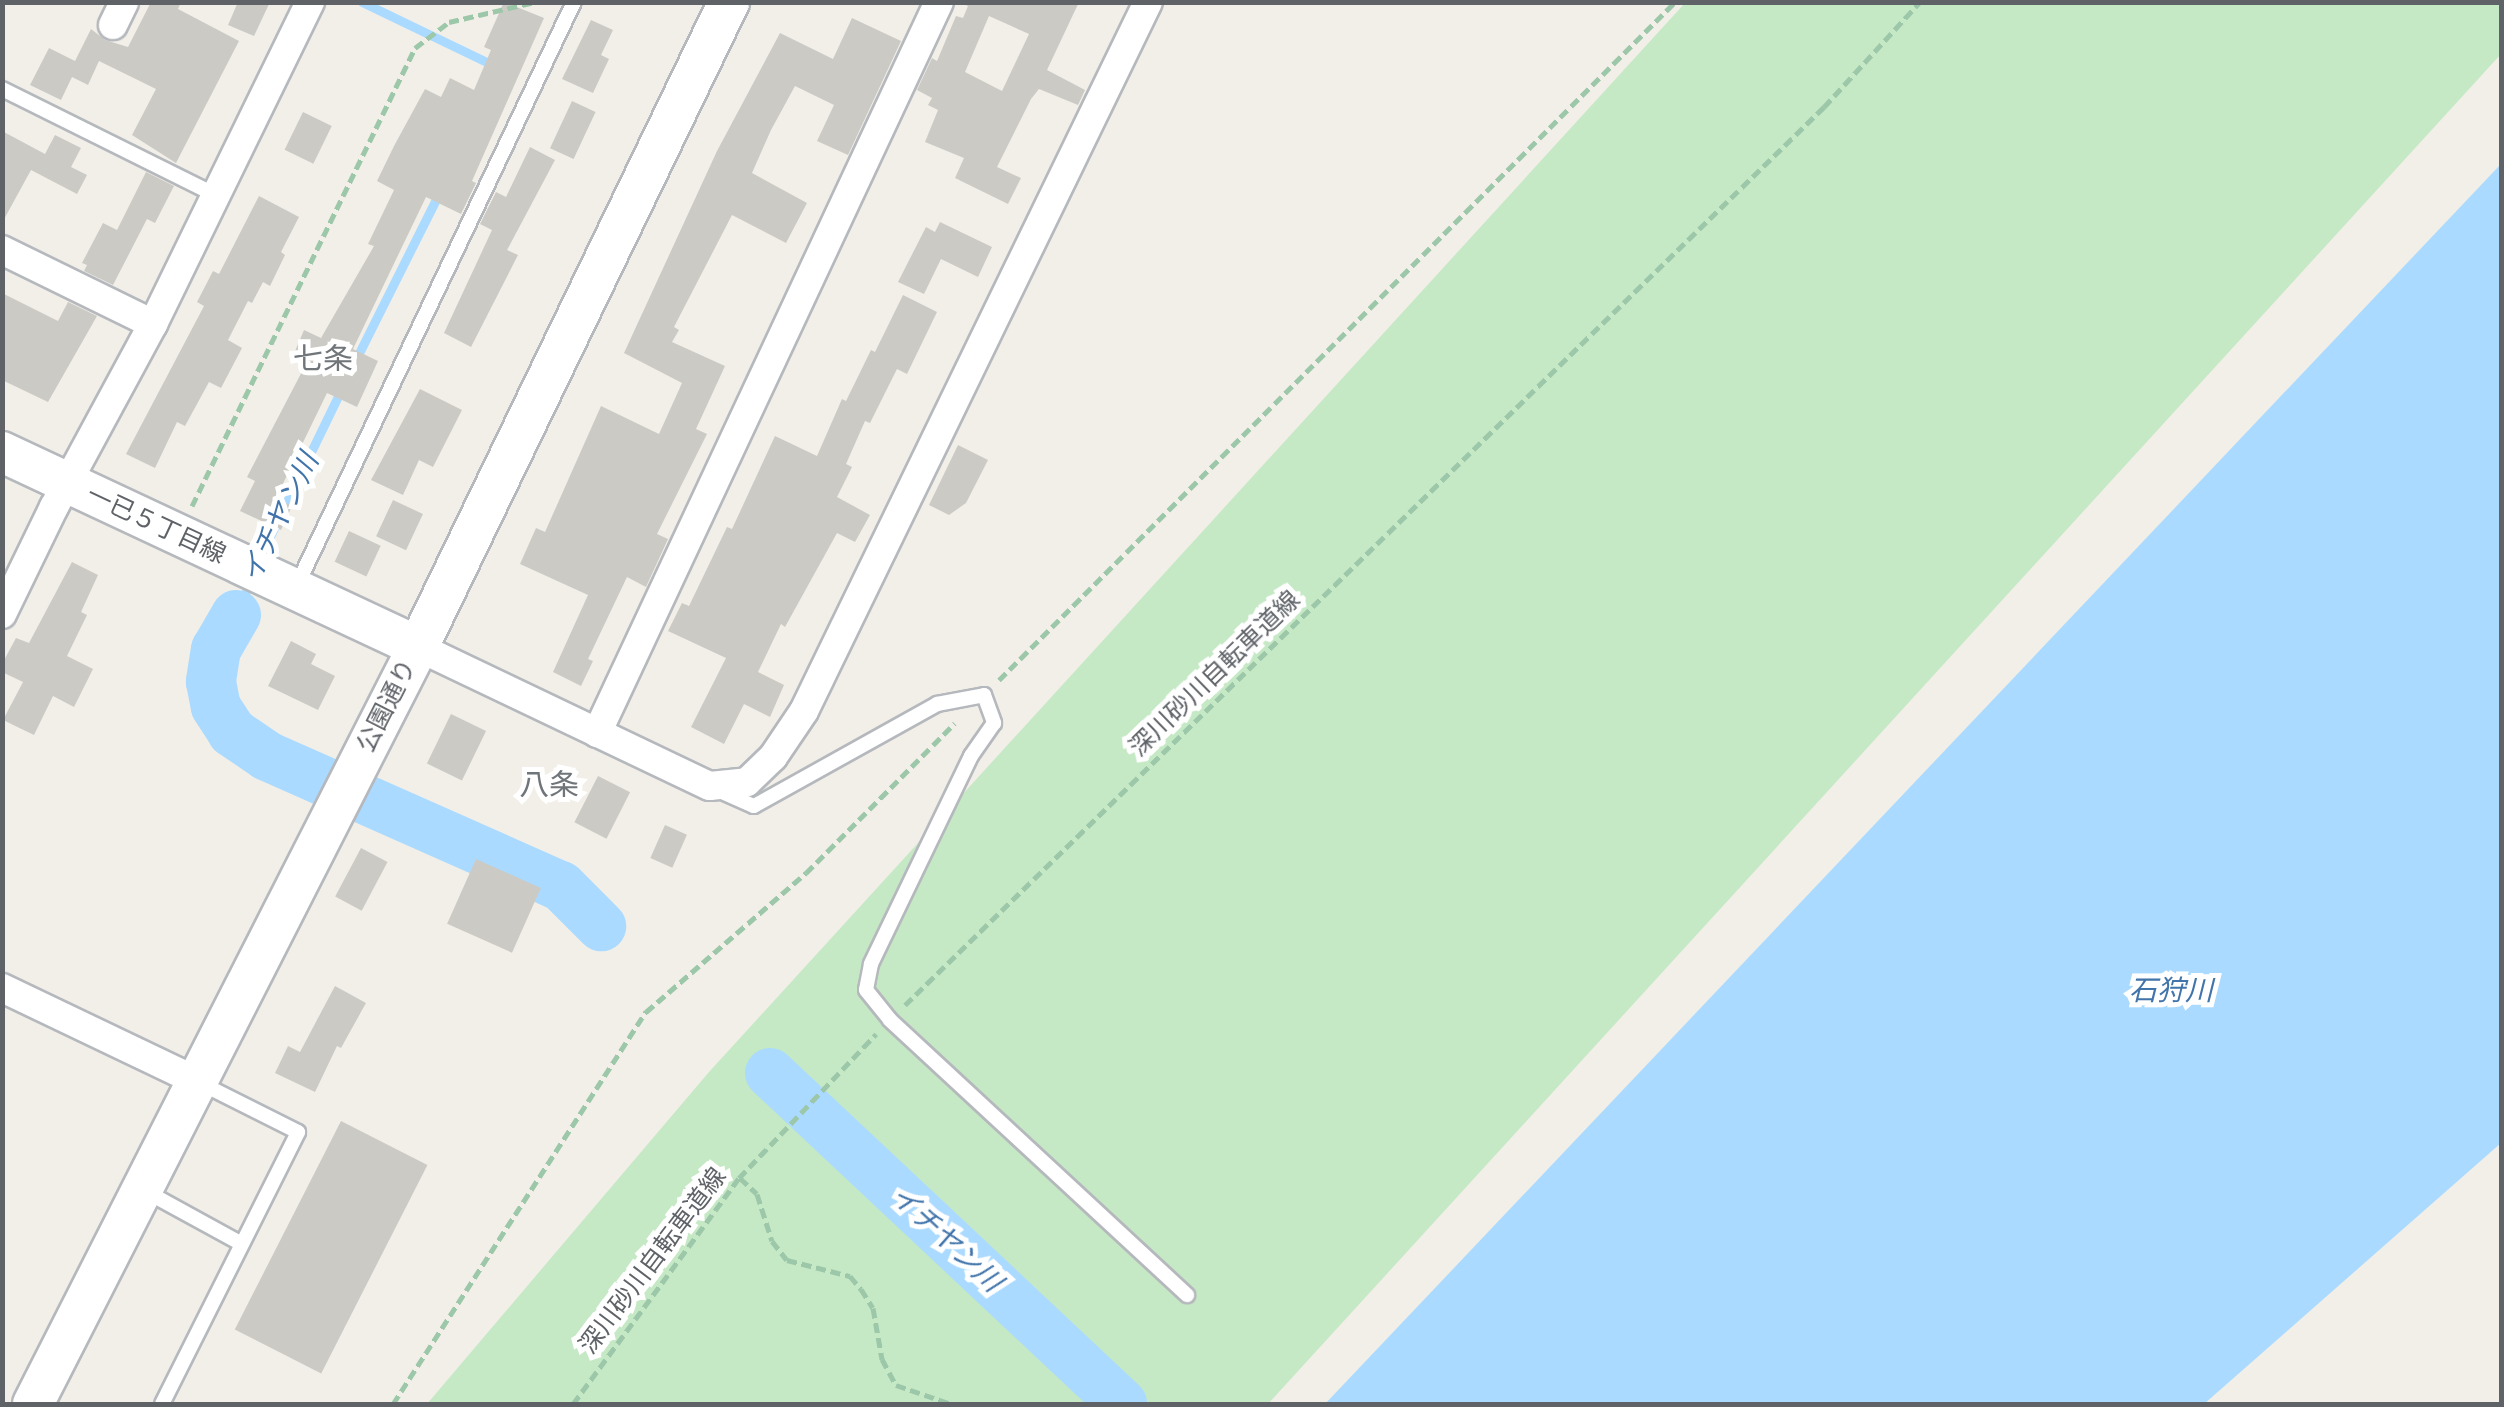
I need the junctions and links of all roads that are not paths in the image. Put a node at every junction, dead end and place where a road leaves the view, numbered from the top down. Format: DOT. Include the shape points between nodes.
graph roads {
  1 [pos="310,2"];
  2 [pos="574,2"];
  3 [pos="729,2"];
  4 [pos="939,2"];
  5 [pos="1148,2"];
  6 [pos="2,90"];
  7 [pos="216,195"];
  8 [pos="2,250"];
  9 [pos="153,324"];
  10 [pos="2,452"];
  11 [pos="69,483"];
  12 [pos="294,590"];
  13 [pos="2,614"];
  14 [pos="418,647"];
  15 [pos="598,733"];
  16 [pos="710,786"];
  17 [pos="2,988"];
  18 [pos="196,1081"];
  19 [pos="142,1190"];
  20 [pos="242,1244"];
  21 [pos="1186,1295"];
  22 [pos="34,1404"];
  23 [pos="162,1404"];
  1 -- 7 [label="street"];
  2 -- 12 [label="lane"];
  3 -- 14 [label="street, 公園通り"];
  4 -- 15 [label="street"];
  5 -- 16 [label="street" via="804,711 746,782"];
  6 -- 7 [label="lane"];
  7 -- 9 [label="street"];
  8 -- 9 [label="street"];
  9 -- 11 [label="street"];
  10 -- 11 [label="street, 一已５丁目線"];
  11 -- 12 [label="street, 一已５丁目線"];
  11 -- 13 [label="street"];
  12 -- 14 [label="street, 一已５丁目線"];
  14 -- 15 [label="street"];
  14 -- 18 [label="street, 公園通り"];
  15 -- 16 [label="street"];
  16 -- 21 [label="lane" via="754,806 936,704 984,695 994,724 971,756 871,964 866,990 890,1020"];
  17 -- 18 [label="street"];
  18 -- 19 [label="street, 公園通り"];
  18 -- 20 [label="lane" via="298,1132"];
  19 -- 20 [label="lane"];
  19 -- 22 [label="street, 公園通り"];
  20 -- 23 [label="lane"];
}
